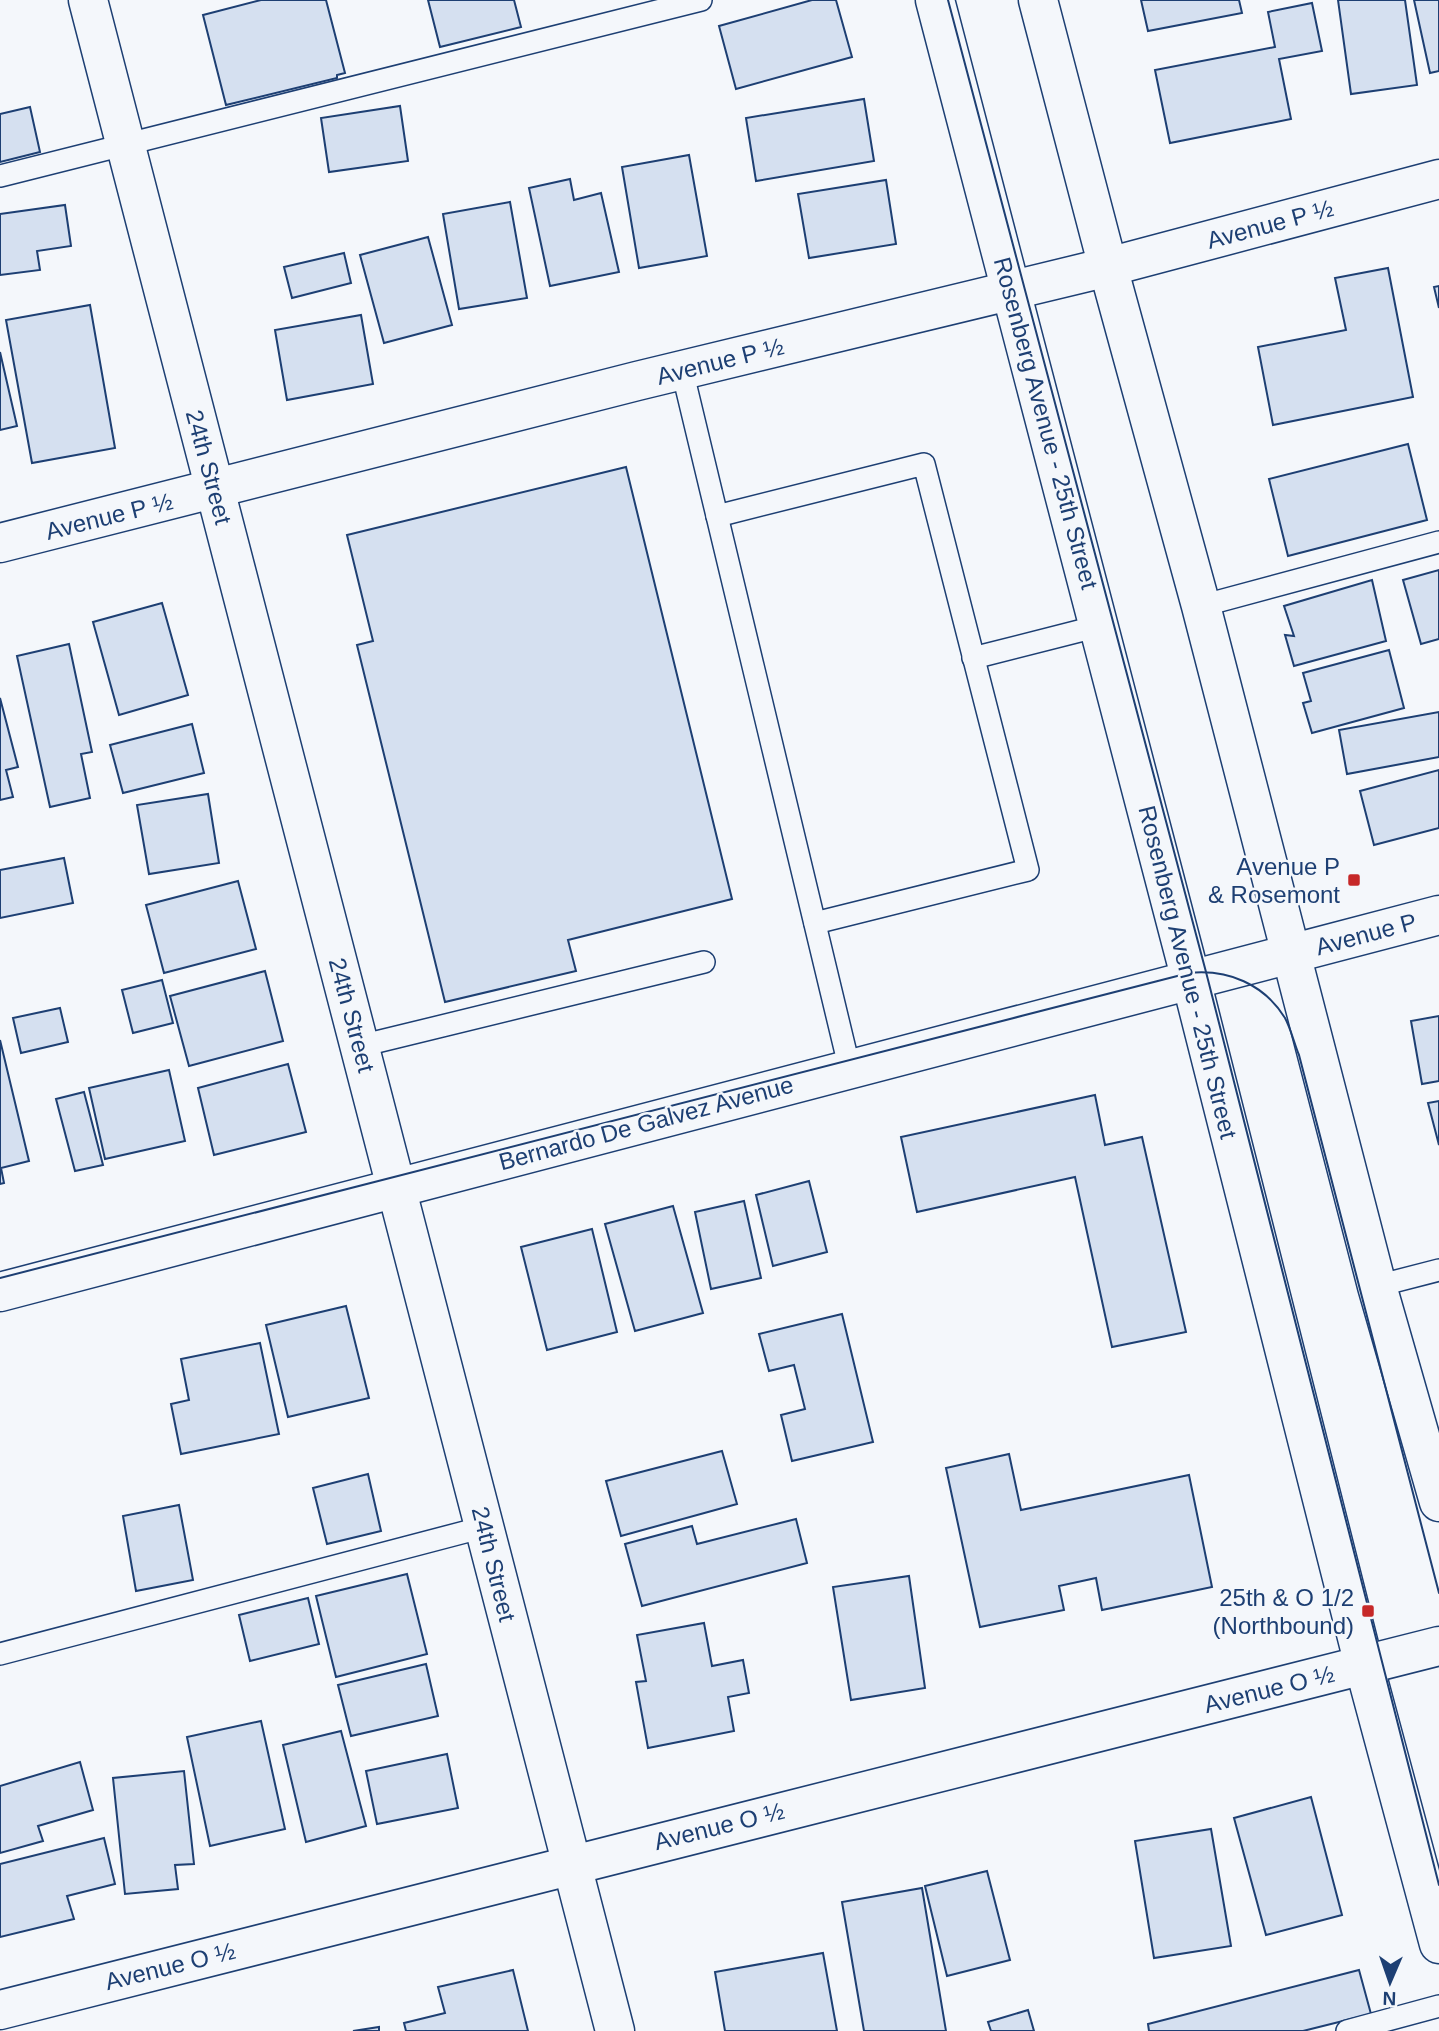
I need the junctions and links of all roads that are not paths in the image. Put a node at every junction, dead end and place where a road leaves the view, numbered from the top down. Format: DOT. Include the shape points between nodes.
graph roads {
  1 [pos="88,0"];
  2 [pos="701,0"];
  3 [pos="935,0"];
  4 [pos="1038,0"];
  5 [pos="124,145"];
  6 [pos="0,176"];
  7 [pos="1439,179"];
  8 [pos="1108,267"];
  9 [pos="1011,291"];
  10 [pos="682,370"];
  11 [pos="214,489"];
  12 [pos="717,516"];
  13 [pos="1439,542"];
  14 [pos="0,543"];
  15 [pos="1201,606"];
  16 [pos="1099,626"];
  17 [pos="973,657"];
  18 [pos="1439,915"];
  19 [pos="815,923"];
  20 [pos="1293,954"];
  21 [pos="704,962"];
  22 [pos="1191,980"];
  23 [pos="360,1046"];
  24 [pos="850,1070"];
  25 [pos="397,1188"];
  26 [pos="1439,1270"];
  27 [pos="1377,1286"];
  28 [pos="0,1292"];
  29 [pos="1439,1502"];
  30 [pos="484,1527"];
  31 [pos="1439,1646"];
  32 [pos="0,1654"];
  33 [pos="1364,1665"];
  34 [pos="571,1863"];
  35 [pos="1439,1944"];
  36 [pos="1439,2006"];
  37 [pos="0,2010"];
  38 [pos="615,2031"];
  39 [pos="1348,2031"];
  1 -- 5 [label="street, 24th Street"];
  2 -- 5 [label="lane"];
  3 -- 9 [label="street, Rosenberg Avenue - 25th Street"];
  4 -- 8 [label="street"];
  5 -- 6 [label="lane"];
  5 -- 11 [label="street, 24th Street"];
  7 -- 8 [label="street, Avenue P ½"];
  8 -- 9 [label="street, Avenue P ½"];
  8 -- 15 [label="street"];
  9 -- 10 [label="street, Avenue P ½"];
  9 -- 16 [label="street, Rosenberg Avenue - 25th Street"];
  10 -- 11 [label="street, Avenue P ½"];
  10 -- 12 [label="lane"];
  11 -- 14 [label="street, Avenue P ½"];
  11 -- 23 [label="street, 24th Street"];
  12 -- 17 [label="lane" via="924,464"];
  12 -- 19 [label="lane"];
  13 -- 15 [label="lane"];
  15 -- 20 [label="street"];
  16 -- 17 [label="lane"];
  16 -- 22 [label="street, Rosenberg Avenue - 25th Street"];
  17 -- 19 [label="lane" via="1028,870"];
  18 -- 20 [label="street, Avenue P"];
  19 -- 24 [label="lane"];
  20 -- 22 [label="street, Bernardo De Galvez Avenue"];
  20 -- 27 [label="street"];
  21 -- 23 [label="lane"];
  22 -- 24 [label="street, Bernardo De Galvez Avenue"];
  22 -- 33 [label="street, Rosenberg Avenue - 25th Street"];
  23 -- 25 [label="street, 24th Street"];
  24 -- 25 [label="street, Bernardo De Galvez Avenue"];
  25 -- 28 [label="street, Bernardo De Galvez Avenue"];
  25 -- 30 [label="street, 24th Street"];
  26 -- 27 [label="lane"];
  27 -- 29 [label="street"];
  30 -- 32 [label="lane"];
  30 -- 34 [label="street, 24th Street"];
  31 -- 33 [label="street, Avenue O ½"];
  33 -- 34 [label="street, Avenue O ½"];
  33 -- 35 [label="street, Rosenberg Avenue - 25th Street"];
  34 -- 37 [label="street, Avenue O ½"];
  34 -- 38 [label="street, 24th Street"];
  36 -- 39 [label="lane"];
}
